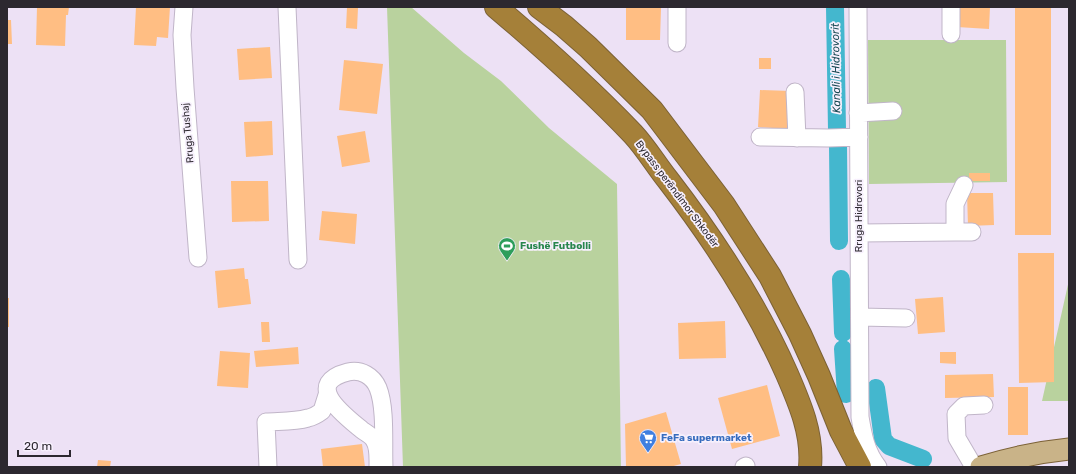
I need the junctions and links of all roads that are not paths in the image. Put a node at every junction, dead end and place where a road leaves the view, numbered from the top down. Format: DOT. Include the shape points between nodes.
graph roads {
  1 [pos="184,7"];
  2 [pos="288,7"];
  3 [pos="496,7"];
  4 [pos="539,7"];
  5 [pos="677,7"];
  6 [pos="858,7"];
  7 [pos="951,7"];
  8 [pos="951,34"];
  9 [pos="677,43"];
  10 [pos="795,92"];
  11 [pos="893,111"];
  12 [pos="858,113"];
  13 [pos="760,137"];
  14 [pos="859,137"];
  15 [pos="797,138"];
  16 [pos="964,184"];
  17 [pos="955,232"];
  18 [pos="972,232"];
  19 [pos="860,233"];
  20 [pos="198,258"];
  21 [pos="298,260"];
  22 [pos="860,317"];
  23 [pos="906,318"];
  24 [pos="327,395"];
  25 [pos="984,405"];
  26 [pos="862,424"];
  27 [pos="1069,449"];
  28 [pos="268,467"];
  29 [pos="378,467"];
  30 [pos="384,467"];
  31 [pos="810,467"];
  32 [pos="860,467"];
  33 [pos="864,467"];
  34 [pos="878,467"];
  35 [pos="974,467"];
  36 [pos="981,467"];
  1 -- 20 [label="street, Rruga Tushaj" via="182,35"];
  2 -- 21 [label="street"];
  3 -- 31 [label="highway, Bypass perëndimor Shkodër" via="549,52 634,135 702,224 774,343 803,410 810,441"];
  4 -- 32 [label="highway" via="588,47 652,110 724,205 770,276 800,334 841,431"];
  5 -- 9 [label="street"];
  6 -- 12 [label="street, Rruga Hidrovori"];
  7 -- 8 [label="street"];
  10 -- 15 [label="street"];
  11 -- 12 [label="street"];
  12 -- 14 [label="street, Rruga Hidrovori"];
  13 -- 15 [label="street"];
  14 -- 15 [label="street"];
  14 -- 19 [label="street, Rruga Hidrovori"];
  16 -- 17 [label="street" via="955,204"];
  17 -- 18 [label="street"];
  17 -- 19 [label="street"];
  19 -- 22 [label="street, Rruga Hidrovori"];
  22 -- 23 [label="street"];
  22 -- 26 [label="street, Rruga Hidrovori"];
  24 -- 28 [label="street" via="322,411 308,418 266,422"];
  24 -- 29 [label="street" via="341,412 374,440"];
  24 -- 30 [label="street" via="326,386 340,374 357,372 373,378 378,388 381,406"];
  25 -- 35 [label="street" via="964,406 956,414 957,438"];
  26 -- 33 [label="street, Rruga Hidrovori" via="860,444"];
  26 -- 34 [label="street, Rruga Hidrovori" via="866,448"];
  27 -- 36 [label="main road" via="1043,452"];
}
